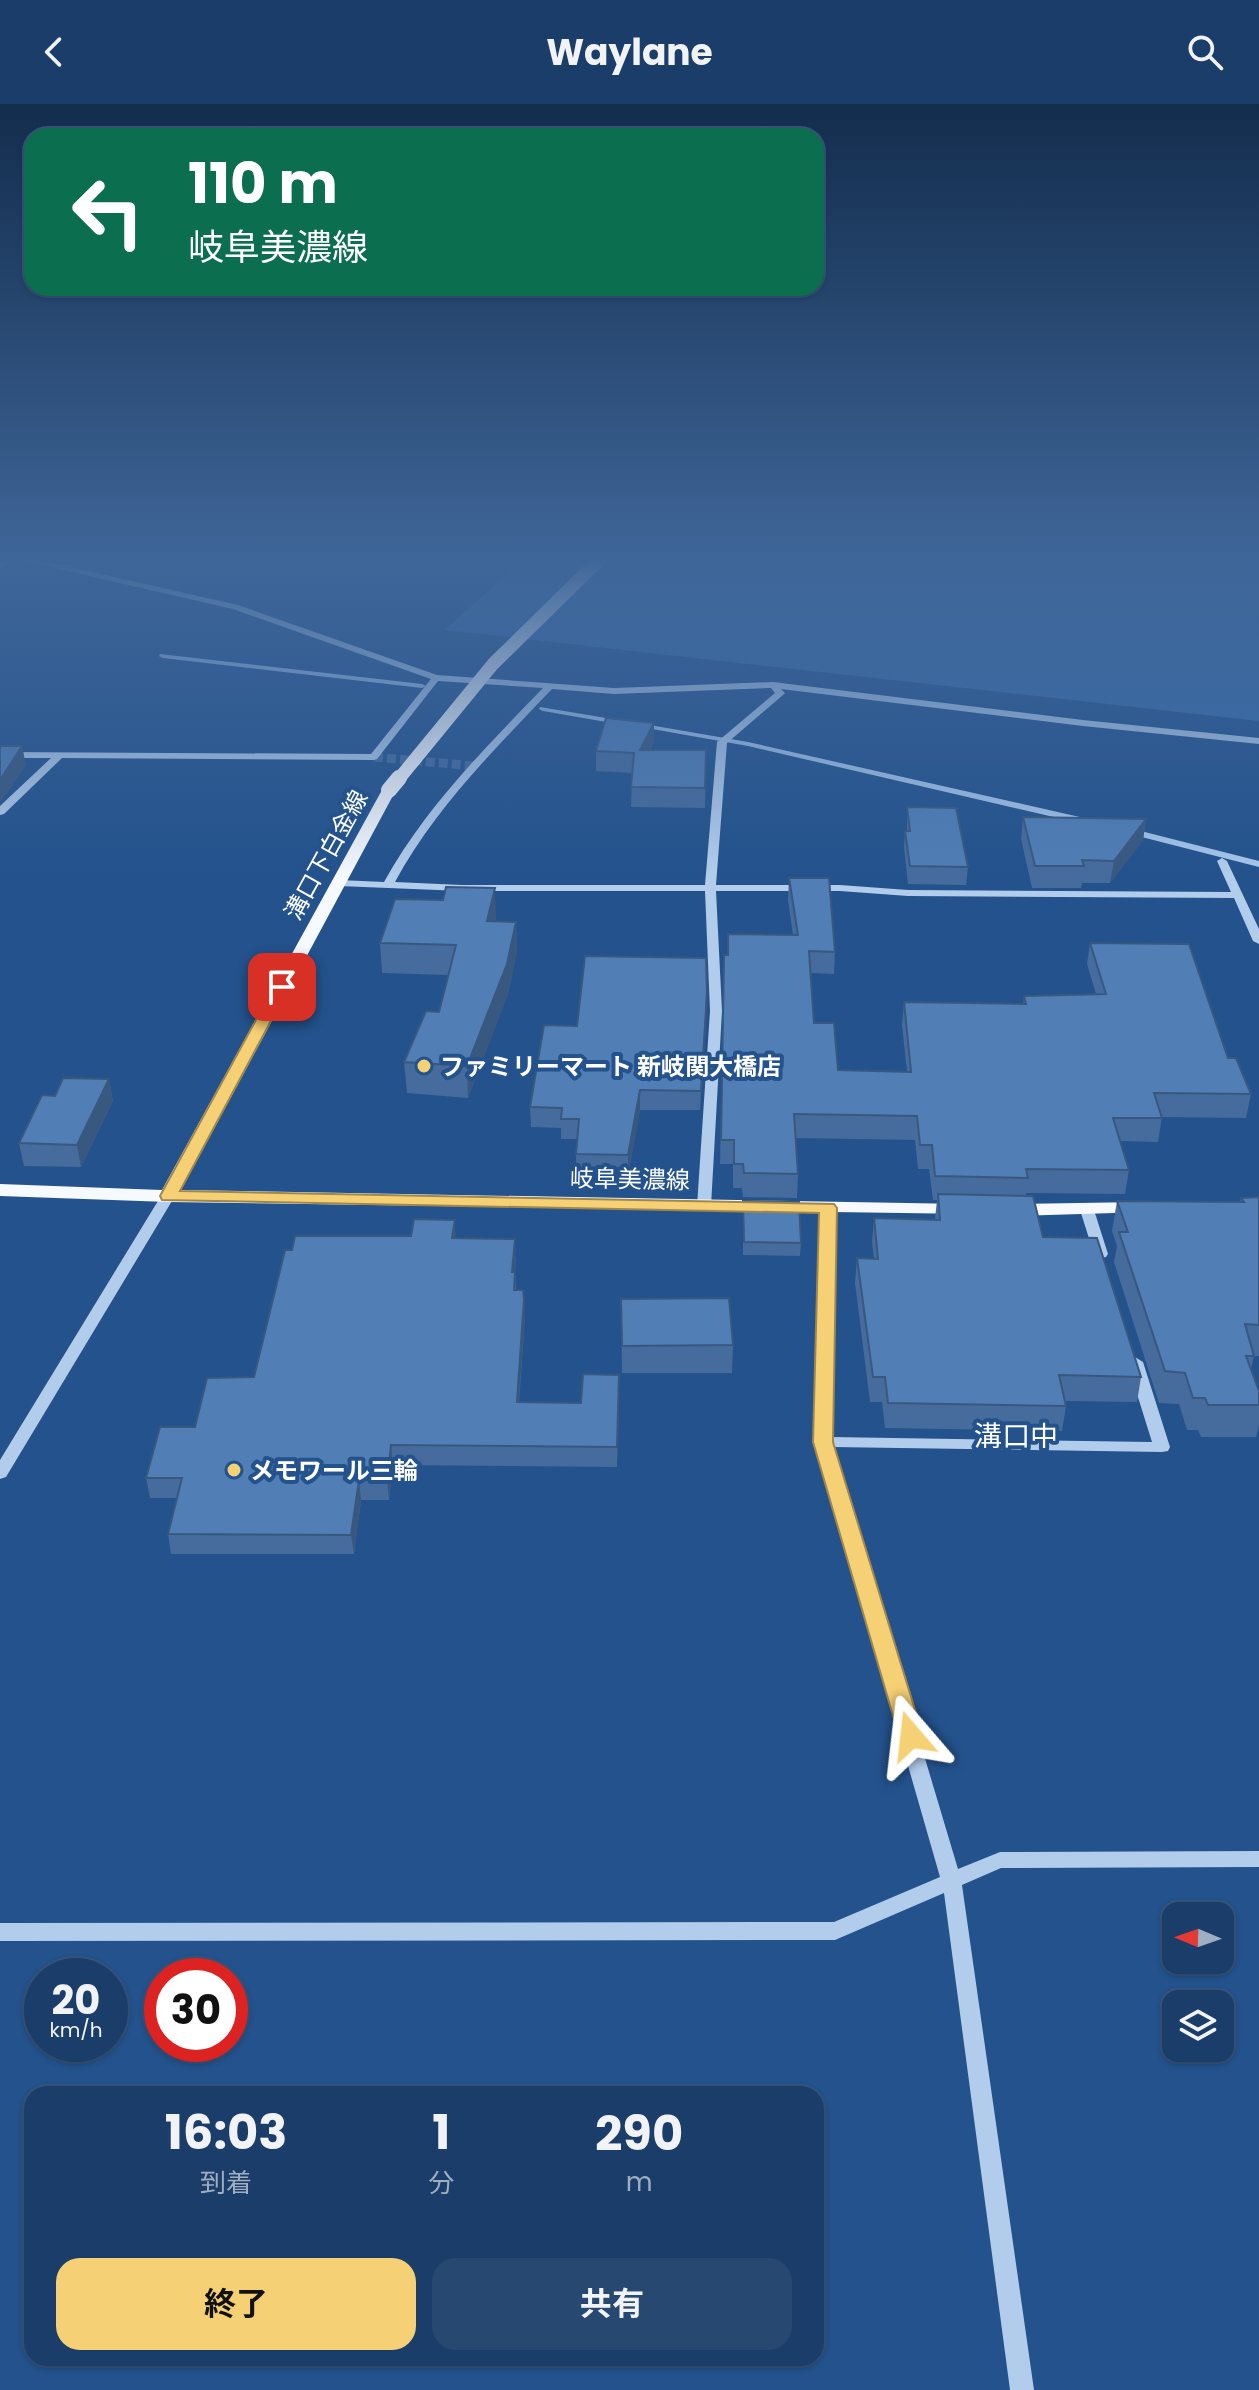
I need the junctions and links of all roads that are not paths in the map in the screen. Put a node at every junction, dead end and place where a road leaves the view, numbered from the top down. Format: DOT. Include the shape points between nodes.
graph roads {
  1 [pos="395,664"];
  2 [pos="493,664"];
  3 [pos="436,678"];
  4 [pos="773,685"];
  5 [pos="550,686"];
  6 [pos="1259,741"];
  7 [pos="0,755"];
  8 [pos="60,755"];
  9 [pos="0,812"];
  10 [pos="1222,861"];
  11 [pos="339,883"];
  12 [pos="387,886"];
  13 [pos="710,888"];
  14 [pos="1238,895"];
  15 [pos="1259,941"];
  16 [pos="0,1190"];
  17 [pos="168,1196"];
  18 [pos="704,1206"];
  19 [pos="828,1208"];
  20 [pos="1167,1208"];
  21 [pos="1087,1210"];
  22 [pos="1106,1269"];
  23 [pos="1129,1343"];
  24 [pos="823,1442"];
  25 [pos="0,1473"];
  26 [pos="1259,1859"];
  27 [pos="952,1883"];
  28 [pos="0,1932"];
  29 [pos="1022,2390"];
  1 -- 3 [label="street"];
  2 -- 11 [label="main road, 溝口下白金線, bridge" via="389,790"];
  3 -- 5 [label="street"];
  3 -- 8 [label="street" via="374,757"];
  4 -- 5 [label="street" via="614,691"];
  4 -- 6 [label="street"];
  4 -- 13 [label="street" via="780,693 725,739"];
  5 -- 12 [label="street" via="474,766 402,856"];
  7 -- 8 [label="street"];
  8 -- 9 [label="street"];
  10 -- 14 [label="street"];
  11 -- 12 [label="street"];
  11 -- 17 [label="main road, 溝口下白金線"];
  12 -- 13 [label="street"];
  13 -- 14 [label="street"];
  13 -- 18 [label="street" via="716,1011"];
  14 -- 15 [label="street"];
  16 -- 17 [label="main road, 岐阜美濃線"];
  17 -- 18 [label="main road, 岐阜美濃線"];
  17 -- 25 [label="street"];
  18 -- 19 [label="main road, 岐阜美濃線"];
  19 -- 21 [label="main road, 岐阜美濃線"];
  19 -- 24 [label="street"];
  20 -- 21 [label="main road, 岐阜美濃線"];
  21 -- 22 [label="street"];
  23 -- 24 [label="street" via="1162,1447"];
  24 -- 27 [label="street"];
  26 -- 27 [label="street" via="1000,1860"];
  27 -- 28 [label="street" via="835,1931"];
  27 -- 29 [label="street"];
}
